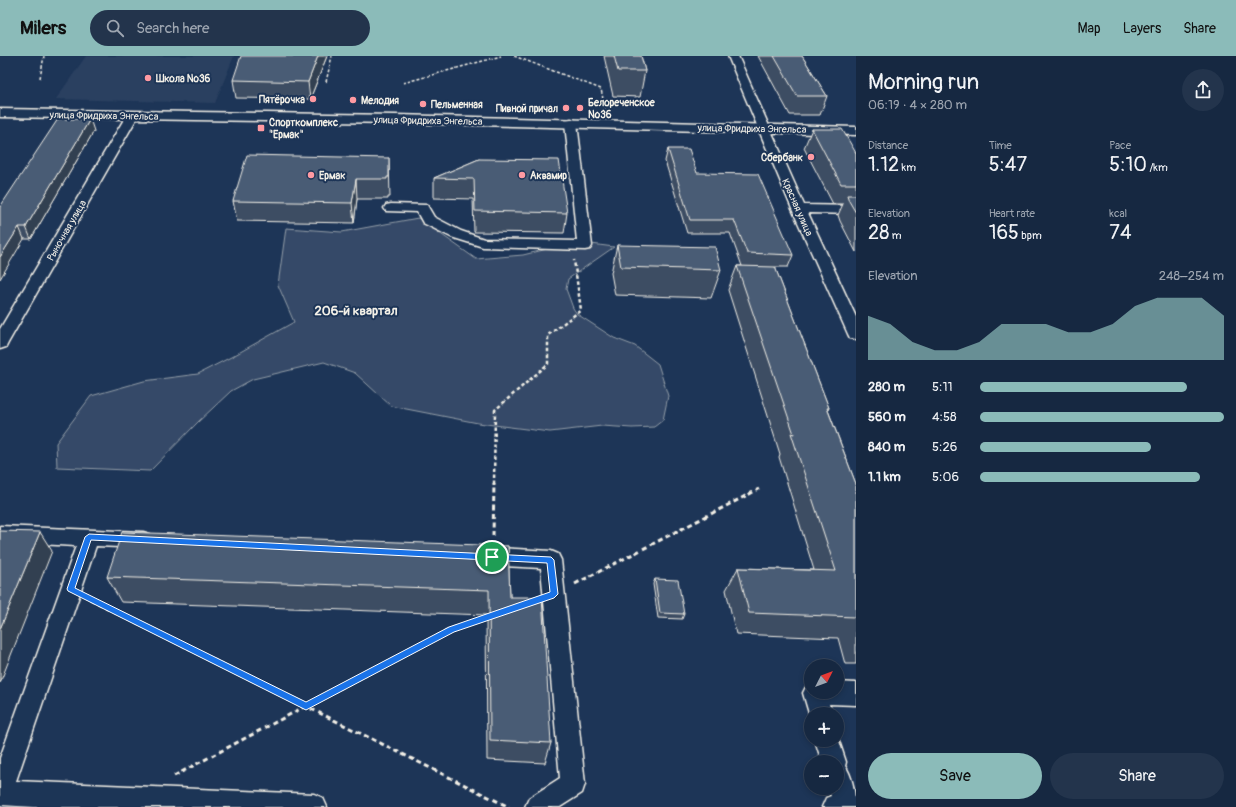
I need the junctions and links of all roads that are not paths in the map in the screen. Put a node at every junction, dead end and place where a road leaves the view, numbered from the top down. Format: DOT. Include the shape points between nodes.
graph roads {
  1 [pos="733,56"];
  2 [pos="0,113"];
  3 [pos="132,116"];
  4 [pos="570,123"];
  5 [pos="765,129"];
  6 [pos="856,131"];
  7 [pos="391,208"];
  8 [pos="799,209"];
  9 [pos="856,210"];
  10 [pos="856,334"];
  11 [pos="0,343"];
  12 [pos="0,534"];
  13 [pos="89,537"];
  14 [pos="160,540"];
  15 [pos="468,556"];
  16 [pos="856,694"];
  17 [pos="818,707"];
  18 [pos="0,793"];
  19 [pos="843,795"];
  20 [pos="314,807"];
  21 [pos="538,807"];
  22 [pos="835,807"];
  1 -- 5 [label="street, Красная улица"];
  2 -- 3 [label="street, улица Фридриха Энгельса"];
  3 -- 4 [label="street, улица Фридриха Энгельса"];
  3 -- 11 [label="street, Рыночная улица"];
  4 -- 5 [label="street, улица Фридриха Энгельса"];
  4 -- 7 [label="street" via="585,246 483,243 456,234 428,220 422,208"];
  5 -- 6 [label="street, улица Фридриха Энгельса"];
  5 -- 8 [label="street, Красная улица"];
  8 -- 9 [label="street"];
  8 -- 10 [label="street, Красная улица"];
  12 -- 13 [label="street"];
  13 -- 14 [label="street"];
  13 -- 18 [label="street"];
  15 -- 21 [label="street" via="551,560 574,784"];
  16 -- 17 [label="street" via="815,693"];
  18 -- 20 [label="street"];
  19 -- 22 [label="street" via="845,802"];
}
